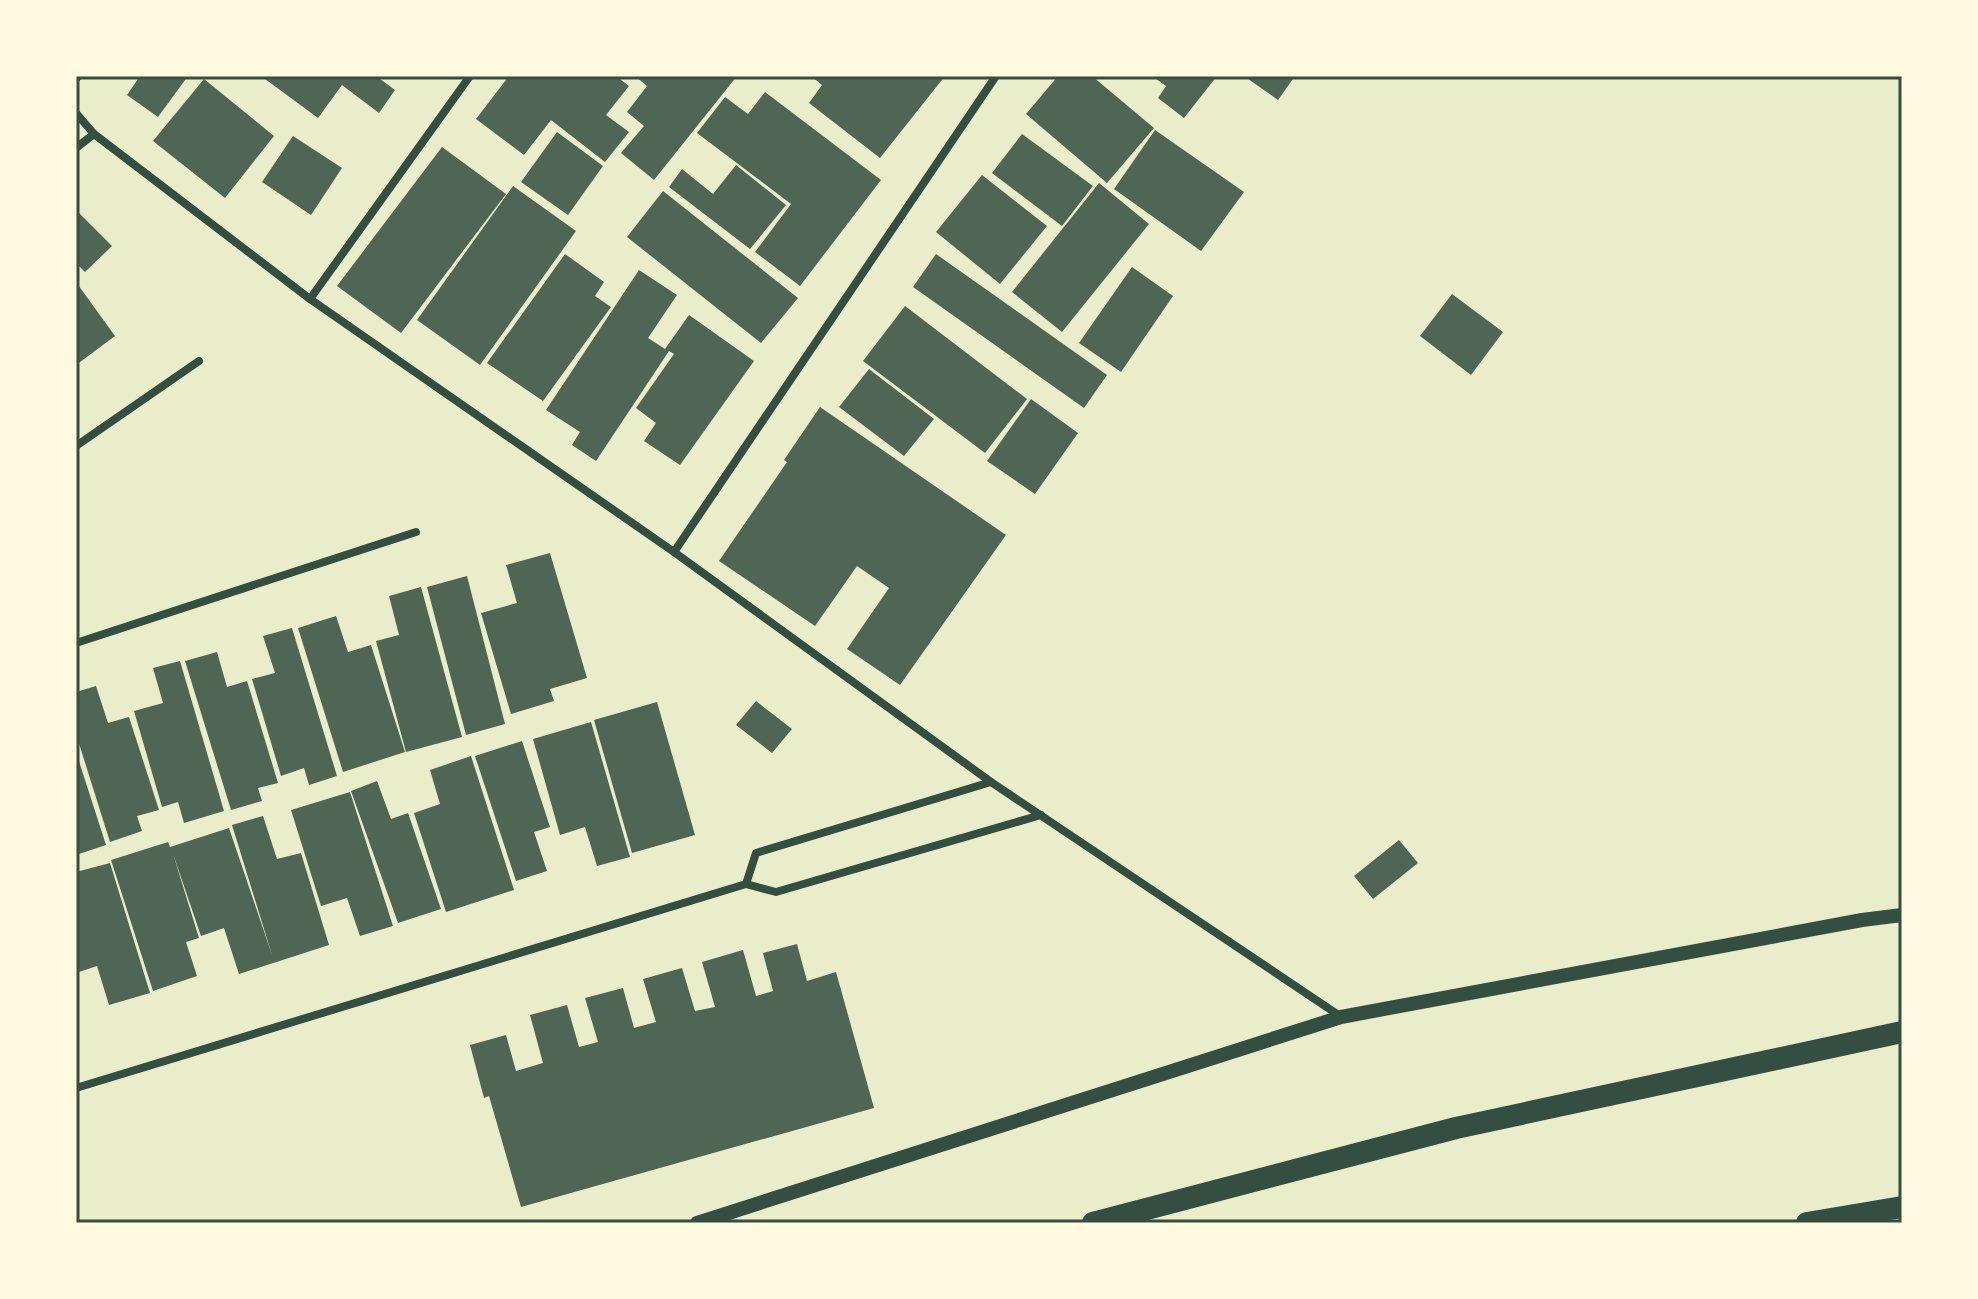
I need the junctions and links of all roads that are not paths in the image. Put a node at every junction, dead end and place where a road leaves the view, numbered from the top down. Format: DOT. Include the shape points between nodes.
graph roads {
  1 [pos="470,76"];
  2 [pos="996,76"];
  3 [pos="76,113"];
  4 [pos="94,134"];
  5 [pos="76,148"];
  6 [pos="310,299"];
  7 [pos="199,361"];
  8 [pos="76,446"];
  9 [pos="416,532"];
  10 [pos="674,552"];
  11 [pos="76,643"];
  12 [pos="991,782"];
  13 [pos="1041,815"];
  14 [pos="746,884"];
  15 [pos="1902,915"];
  16 [pos="1341,1017"];
  17 [pos="1902,1032"];
  18 [pos="76,1088"];
  19 [pos="1902,1207"];
  20 [pos="697,1223"];
  21 [pos="1093,1223"];
  22 [pos="1807,1223"];
  1 -- 6 [label="street"];
  2 -- 10 [label="street"];
  3 -- 4 [label="street"];
  4 -- 5 [label="street"];
  4 -- 6 [label="street"];
  6 -- 10 [label="street"];
  7 -- 8 [label="street"];
  9 -- 11 [label="street"];
  10 -- 12 [label="street"];
  12 -- 13 [label="street"];
  12 -- 14 [label="street" via="756,853"];
  13 -- 14 [label="street" via="776,892"];
  13 -- 16 [label="street"];
  14 -- 18 [label="street"];
  15 -- 16 [label="street"];
  16 -- 20 [label="street"];
  17 -- 21 [label="highway" via="1456,1128"];
  19 -- 22 [label="highway"];
}
